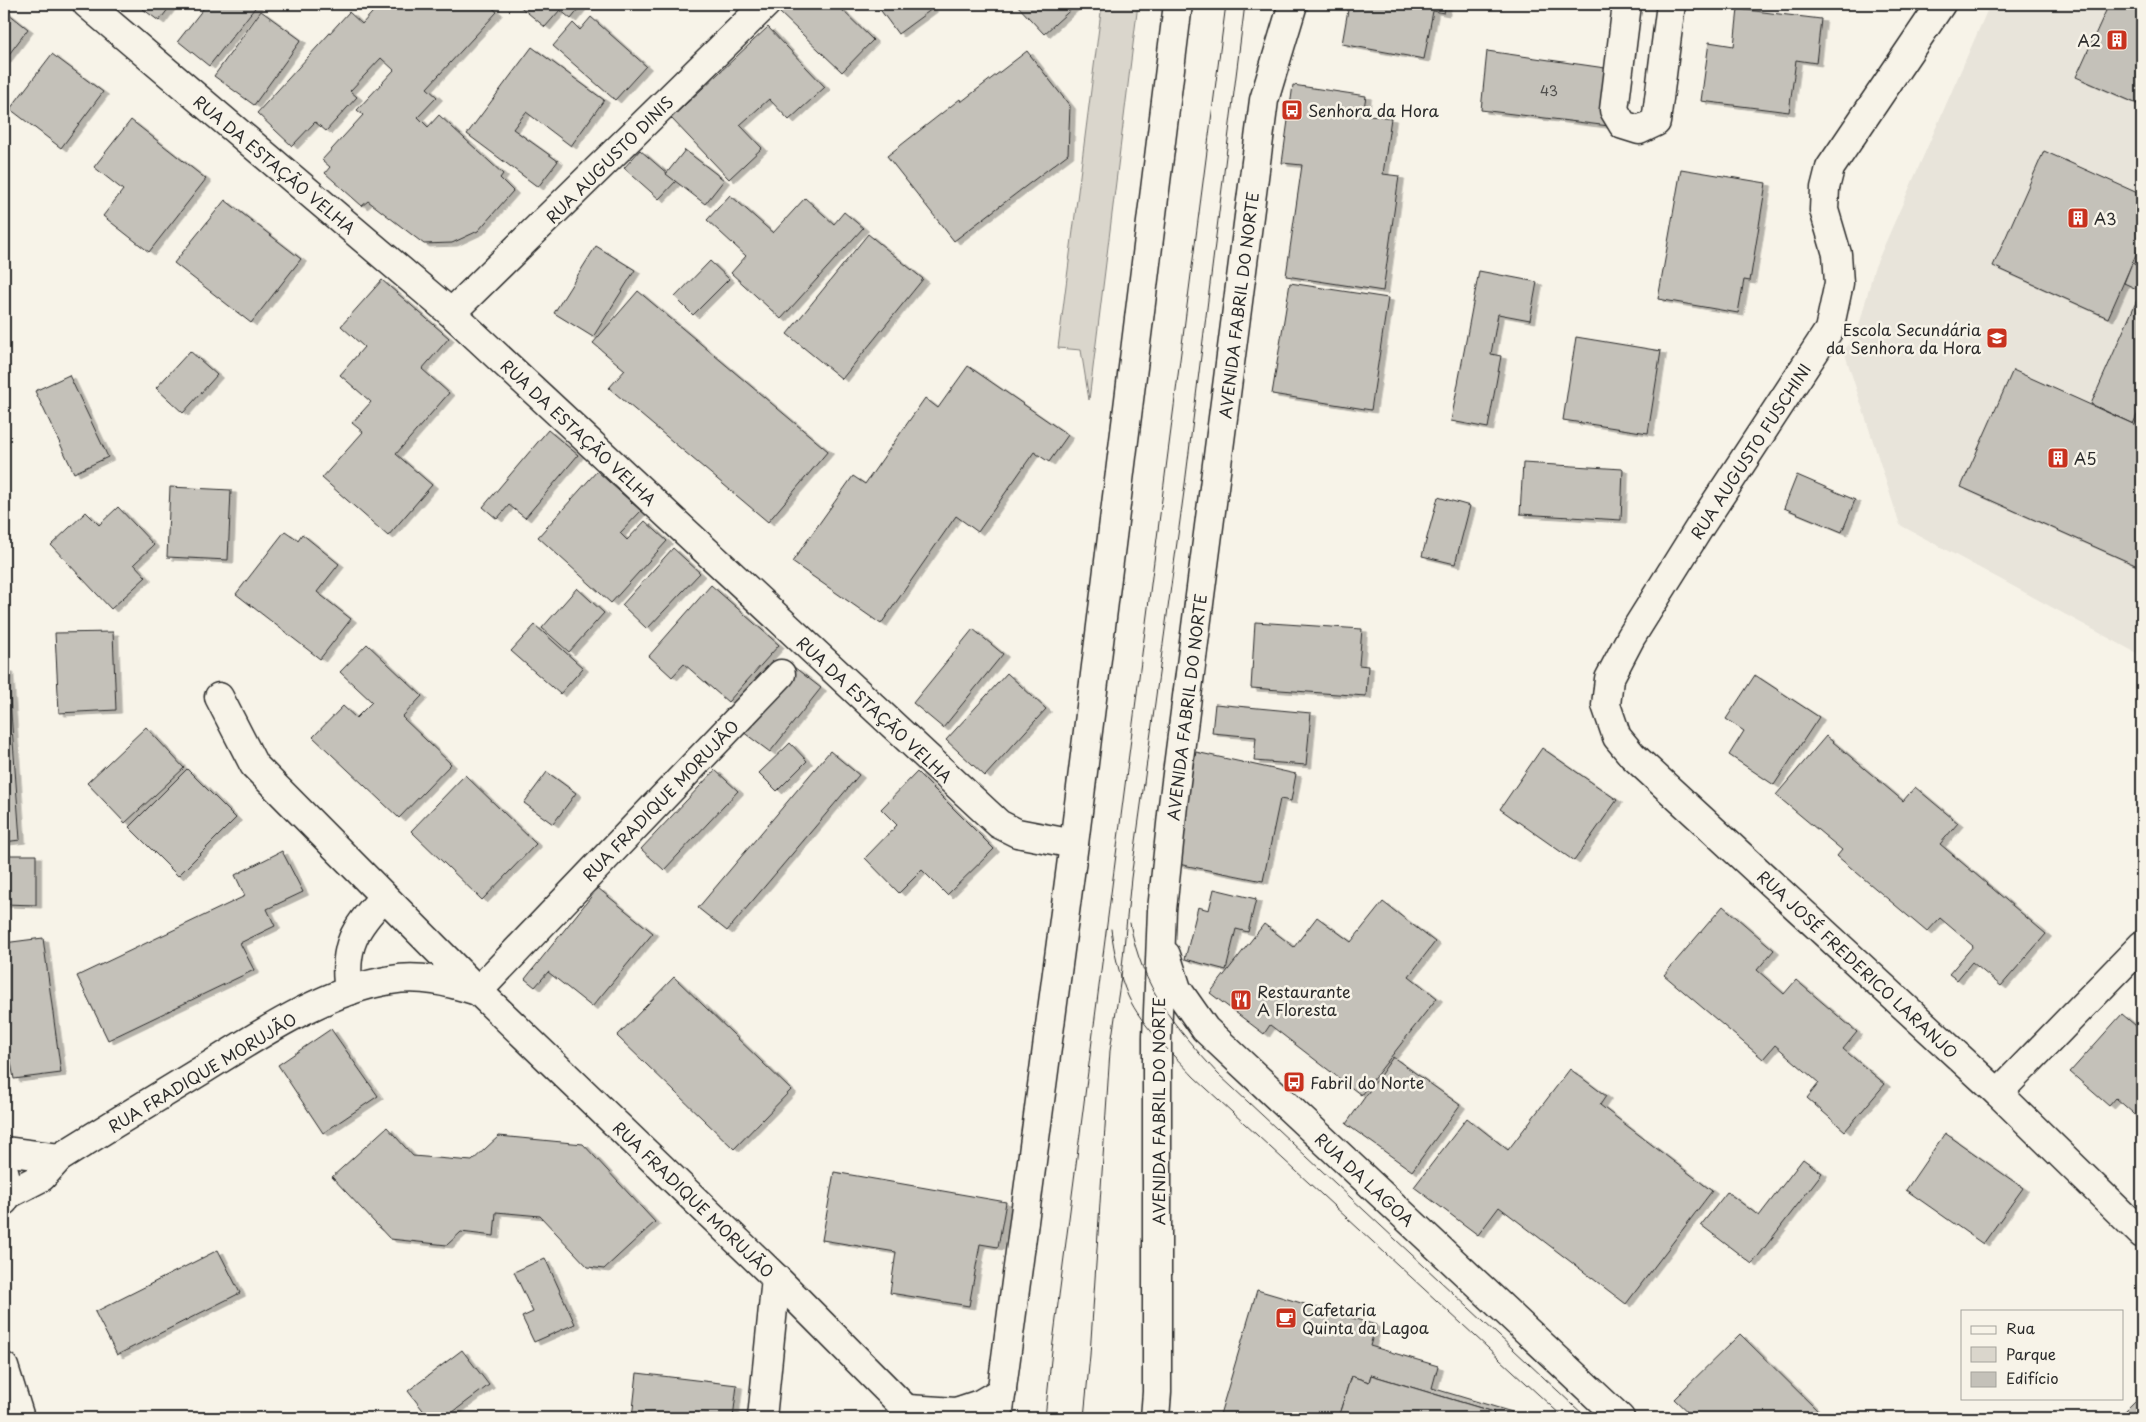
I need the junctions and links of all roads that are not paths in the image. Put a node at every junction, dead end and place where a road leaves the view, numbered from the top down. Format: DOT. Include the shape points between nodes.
graph roads {
  1 [pos="87,4"];
  2 [pos="766,4"];
  3 [pos="1178,4"];
  4 [pos="1293,4"];
  5 [pos="1628,4"];
  6 [pos="1672,4"];
  7 [pos="1941,4"];
  8 [pos="451,313"];
  9 [pos="780,674"];
  10 [pos="1609,679"];
  11 [pos="219,697"];
  12 [pos="1074,844"];
  13 [pos="384,896"];
  14 [pos="1162,910"];
  15 [pos="2142,945"];
  16 [pos="348,991"];
  17 [pos="478,991"];
  18 [pos="1998,1094"];
  19 [pos="4,1151"];
  20 [pos="59,1158"];
  21 [pos="5,1189"];
  22 [pos="2142,1234"];
  23 [pos="776,1278"];
  24 [pos="4,1367"];
  25 [pos="1002,1391"];
  26 [pos="912,1414"];
  27 [pos="20,1418"];
  28 [pos="762,1418"];
  29 [pos="998,1418"];
  30 [pos="1156,1418"];
  31 [pos="1620,1418"];
  1 -- 8 [label="street, RUA DA ESTAÇÃO VELHA"];
  2 -- 8 [label="street, RUA AUGUSTO DINIS"];
  3 -- 12 [label="street"];
  4 -- 14 [label="street, AVENIDA FABRIL DO NORTE" via="1264,100"];
  5 -- 6 [label="street" via="1614,110 1623,125 1639,130 1656,122"];
  7 -- 10 [label="street, RUA AUGUSTO FUSCHINI" via="1830,168 1824,188 1824,210 1837,254 1839,283 1829,330 1700,525"];
  8 -- 12 [label="street, RUA DA ESTAÇÃO VELHA" via="999,824 1016,833"];
  9 -- 17 [label="street, RUA FRADIQUE MORUJÃO"];
  10 -- 18 [label="street, RUA JOSÉ FREDERICO LARANJO" via="1606,705 1617,737 1632,755"];
  11 -- 13 [label="street, RUA FRADIQUE MORUJÃO" via="254,765"];
  12 -- 25 [label="street"];
  13 -- 16 [label="street" via="355,932 347,954"];
  13 -- 17 [label="street, RUA FRADIQUE MORUJÃO"];
  14 -- 30 [label="street, AVENIDA FABRIL DO NORTE" via="1157,1037"];
  14 -- 31 [label="street, RUA DA LAGOA" via="1169,971 1177,989 1205,1029"];
  15 -- 18 [label="street"];
  16 -- 17 [label="street, RUA FRADIQUE MORUJÃO" via="393,980 420,978 452,982"];
  16 -- 20 [label="street, RUA FRADIQUE MORUJÃO" via="264,1032"];
  17 -- 23 [label="street, RUA FRADIQUE MORUJÃO"];
  18 -- 22 [label="street, RUA JOSÉ FREDERICO LARANJO"];
  19 -- 20 [label="street"];
  20 -- 21 [label="street, RUA FRADIQUE MORUJÃO" via="42,1177"];
  23 -- 26 [label="street, RUA FRADIQUE MORUJÃO"];
  23 -- 28 [label="street"];
  24 -- 27 [label="street"];
  25 -- 26 [label="street, RUA FRADIQUE MORUJÃO" via="980,1404 956,1412"];
  25 -- 29 [label="street"];
}
